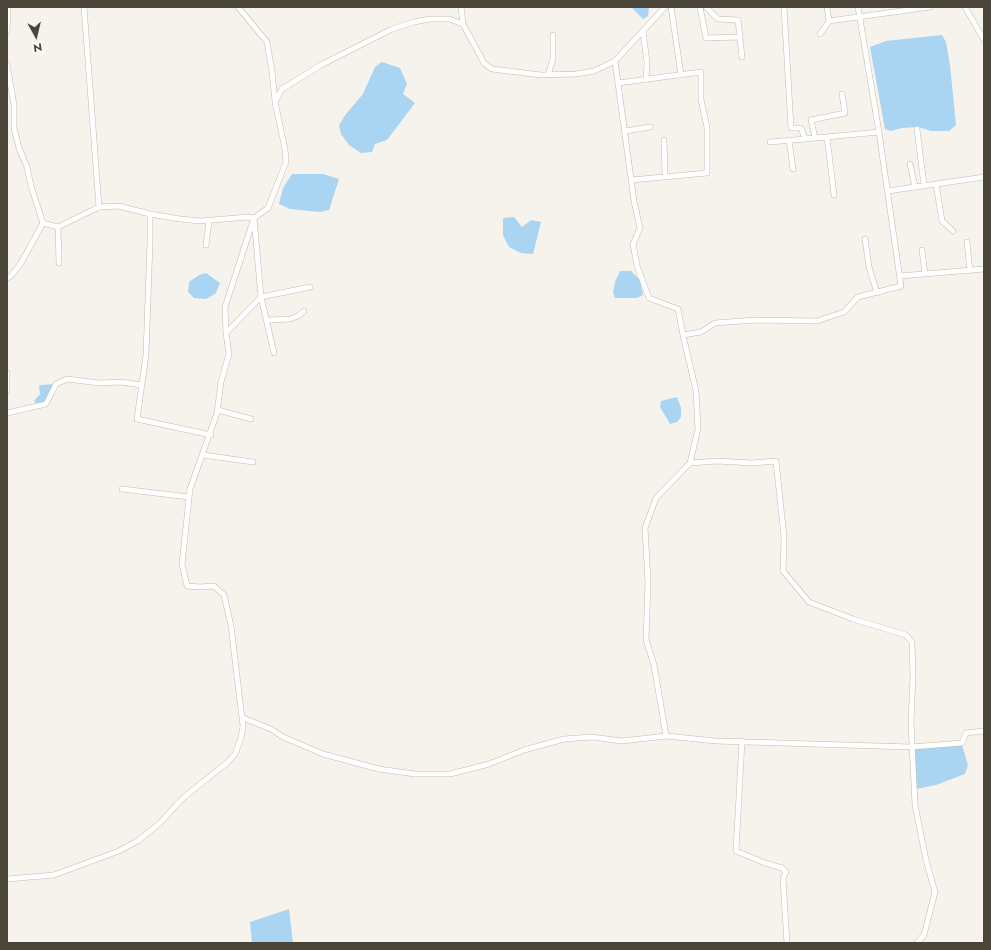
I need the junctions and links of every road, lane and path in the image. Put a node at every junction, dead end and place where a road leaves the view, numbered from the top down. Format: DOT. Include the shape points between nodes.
graph roads {
  1 [pos="8,7"];
  2 [pos="84,7"];
  3 [pos="238,7"];
  4 [pos="461,7"];
  5 [pos="665,7"];
  6 [pos="671,7"];
  7 [pos="700,7"];
  8 [pos="706,7"];
  9 [pos="784,7"];
  10 [pos="827,7"];
  11 [pos="858,7"];
  12 [pos="930,7"];
  13 [pos="965,7"];
  14 [pos="860,17"];
  15 [pos="7,20"];
  16 [pos="829,21"];
  17 [pos="463,24"];
  18 [pos="643,31"];
  19 [pos="7,32"];
  20 [pos="820,34"];
  21 [pos="553,36"];
  22 [pos="740,37"];
  23 [pos="984,40"];
  24 [pos="742,57"];
  25 [pos="615,61"];
  26 [pos="7,65"];
  27 [pos="548,75"];
  28 [pos="680,75"];
  29 [pos="646,79"];
  30 [pos="618,83"];
  31 [pos="842,94"];
  32 [pos="275,102"];
  33 [pos="650,127"];
  34 [pos="917,129"];
  35 [pos="625,131"];
  36 [pos="879,132"];
  37 [pos="827,136"];
  38 [pos="815,138"];
  39 [pos="664,140"];
  40 [pos="789,140"];
  41 [pos="805,140"];
  42 [pos="770,142"];
  43 [pos="910,164"];
  44 [pos="792,169"];
  45 [pos="665,174"];
  46 [pos="984,177"];
  47 [pos="631,180"];
  48 [pos="936,184"];
  49 [pos="924,186"];
  50 [pos="915,187"];
  51 [pos="888,191"];
  52 [pos="834,195"];
  53 [pos="99,207"];
  54 [pos="150,214"];
  55 [pos="254,218"];
  56 [pos="209,220"];
  57 [pos="43,223"];
  58 [pos="58,227"];
  59 [pos="953,231"];
  60 [pos="865,239"];
  61 [pos="967,242"];
  62 [pos="206,245"];
  63 [pos="922,250"];
  64 [pos="59,263"];
  65 [pos="984,269"];
  66 [pos="970,271"];
  67 [pos="925,274"];
  68 [pos="900,276"];
  69 [pos="7,278"];
  70 [pos="310,287"];
  71 [pos="877,293"];
  72 [pos="261,297"];
  73 [pos="304,311"];
  74 [pos="268,320"];
  75 [pos="226,333"];
  76 [pos="683,335"];
  77 [pos="274,353"];
  78 [pos="7,373"];
  79 [pos="142,385"];
  80 [pos="7,390"];
  81 [pos="218,410"];
  82 [pos="7,413"];
  83 [pos="251,419"];
  84 [pos="211,435"];
  85 [pos="203,455"];
  86 [pos="253,462"];
  87 [pos="690,463"];
  88 [pos="122,489"];
  89 [pos="189,497"];
  90 [pos="243,718"];
  91 [pos="984,731"];
  92 [pos="666,736"];
  93 [pos="742,741"];
  94 [pos="911,746"];
  95 [pos="7,879"];
  96 [pos="787,943"];
  97 [pos="917,943"];
  1 -- 15 [label="street"];
  2 -- 53 [label="street"];
  3 -- 32 [label="street" via="267,42"];
  4 -- 17 [label="street"];
  5 -- 18 [label="street"];
  6 -- 28 [label="street"];
  7 -- 22 [label="street" via="706,38"];
  8 -- 22 [label="street" via="718,19 738,20"];
  9 -- 41 [label="street" via="791,128 800,128"];
  10 -- 16 [label="street"];
  11 -- 14 [label="street"];
  12 -- 14 [label="street"];
  13 -- 23 [label="street"];
  14 -- 16 [label="street"];
  14 -- 36 [label="street"];
  15 -- 19 [label="street"];
  16 -- 20 [label="street"];
  17 -- 27 [label="street" via="481,57 492,69"];
  17 -- 32 [label="street" via="449,19 430,19 392,29 321,65 282,89"];
  18 -- 25 [label="street"];
  18 -- 29 [label="street"];
  21 -- 27 [label="street" via="554,59"];
  22 -- 24 [label="street"];
  25 -- 27 [label="street" via="594,71"];
  25 -- 30 [label="street"];
  26 -- 57 [label="street" via="14,105 14,128"];
  28 -- 29 [label="street"];
  28 -- 47 [label="street" via="701,72 701,100 707,127 707,173"];
  29 -- 30 [label="street"];
  30 -- 35 [label="street"];
  31 -- 38 [label="street" via="844,113 811,120"];
  32 -- 55 [label="street" via="286,162 268,208"];
  33 -- 35 [label="street"];
  34 -- 49 [label="street"];
  35 -- 47 [label="street"];
  36 -- 37 [label="street"];
  36 -- 51 [label="street"];
  37 -- 38 [label="street"];
  37 -- 52 [label="street"];
  38 -- 41 [label="street"];
  39 -- 45 [label="street"];
  40 -- 41 [label="street"];
  40 -- 42 [label="street"];
  40 -- 44 [label="street"];
  43 -- 50 [label="street"];
  46 -- 48 [label="street"];
  47 -- 76 [label="street" via="640,228 633,244 637,266 649,298 678,309"];
  48 -- 49 [label="street"];
  48 -- 59 [label="street" via="942,221"];
  49 -- 50 [label="street"];
  50 -- 51 [label="street"];
  51 -- 68 [label="street"];
  53 -- 54 [label="street" via="119,206"];
  53 -- 58 [label="street"];
  54 -- 56 [label="street"];
  54 -- 79 [label="street" via="149,312"];
  55 -- 56 [label="street" via="248,216"];
  55 -- 72 [label="street"];
  55 -- 75 [label="street" via="225,307"];
  56 -- 62 [label="street"];
  57 -- 58 [label="street"];
  57 -- 69 [label="street" via="21,263"];
  58 -- 64 [label="street"];
  60 -- 71 [label="street" via="869,267"];
  61 -- 66 [label="street"];
  63 -- 67 [label="street"];
  65 -- 66 [label="street"];
  66 -- 67 [label="street"];
  67 -- 68 [label="street"];
  68 -- 71 [label="street" via="901,286"];
  70 -- 72 [label="street"];
  71 -- 76 [label="street" via="858,297 844,312 817,321 755,320 715,323 701,332"];
  72 -- 74 [label="street"];
  72 -- 75 [label="street"];
  73 -- 74 [label="street" via="290,319"];
  74 -- 77 [label="street"];
  75 -- 81 [label="street" via="229,354 221,382"];
  76 -- 87 [label="street" via="696,391 698,429"];
  78 -- 80 [label="street"];
  79 -- 82 [label="street" via="67,380 56,384 46,404"];
  79 -- 84 [label="street" via="136,419"];
  81 -- 83 [label="street"];
  81 -- 84 [label="street"];
  84 -- 85 [label="street"];
  85 -- 86 [label="street"];
  85 -- 89 [label="street"];
  87 -- 92 [label="street" via="656,498 645,528 648,582 646,640 654,665"];
  87 -- 94 [label="street" via="776,461 784,537 783,571 809,602 906,635 912,642"];
  88 -- 89 [label="street"];
  89 -- 90 [label="street" via="182,564 187,586 214,586 224,595 231,626"];
  90 -- 92 [label="street" via="323,754 379,769 415,774 450,774 564,739 592,737 622,741"];
  90 -- 95 [label="street" via="241,738 235,754 139,840 119,851 54,875"];
  91 -- 94 [label="street" via="966,733 962,743"];
  92 -- 93 [label="street"];
  93 -- 94 [label="street"];
  93 -- 96 [label="street" via="736,851 782,868 786,872 783,879"];
  94 -- 97 [label="street" via="915,804 935,892 924,935"];
}
